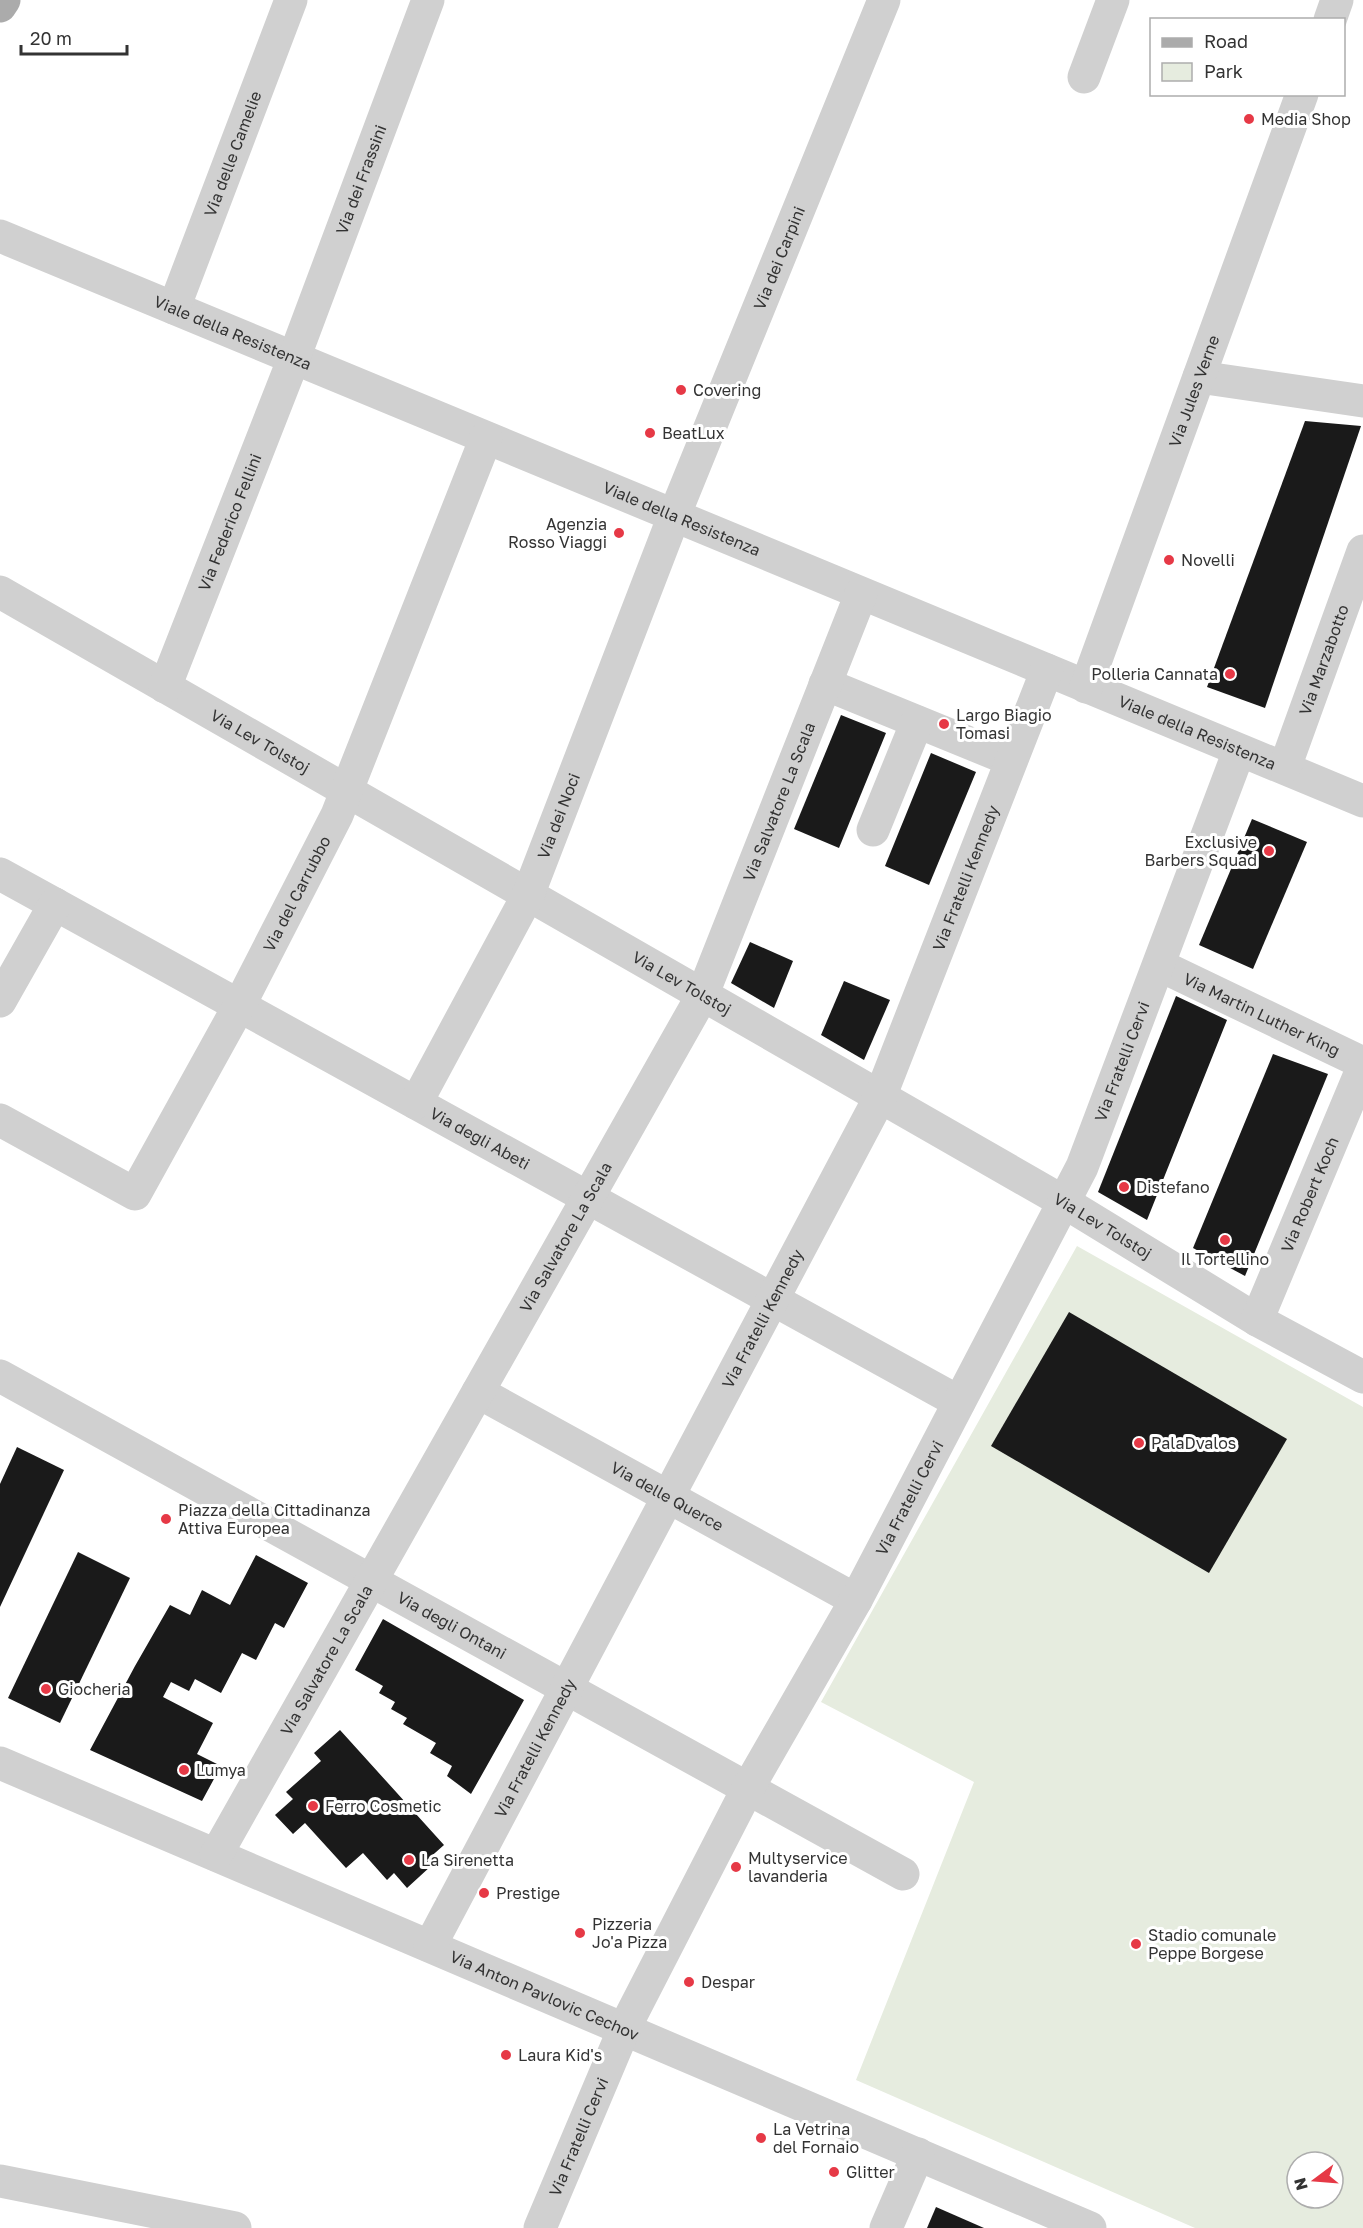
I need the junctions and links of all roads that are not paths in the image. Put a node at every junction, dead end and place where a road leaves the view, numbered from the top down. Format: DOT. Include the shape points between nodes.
graph roads {
  1 [pos="4,0"];
  2 [pos="291,0"];
  3 [pos="428,0"];
  4 [pos="884,0"];
  5 [pos="1113,0"];
  6 [pos="1337,0"];
  7 [pos="0,6"];
  8 [pos="1331,18"];
  9 [pos="1084,77"];
  10 [pos="1301,96"];
  11 [pos="0,236"];
  12 [pos="174,308"];
  13 [pos="294,358"];
  14 [pos="1199,377"];
  15 [pos="1363,401"];
  16 [pos="486,438"];
  17 [pos="674,516"];
  18 [pos="1363,551"];
  19 [pos="0,592"];
  20 [pos="861,594"];
  21 [pos="1047,670"];
  22 [pos="825,684"];
  23 [pos="165,687"];
  24 [pos="1086,687"];
  25 [pos="917,722"];
  26 [pos="1239,751"];
  27 [pos="1011,760"];
  28 [pos="1285,767"];
  29 [pos="345,791"];
  30 [pos="1363,801"];
  31 [pos="873,830"];
  32 [pos="0,874"];
  33 [pos="528,895"];
  34 [pos="55,904"];
  35 [pos="1160,965"];
  36 [pos="702,996"];
  37 [pos="0,1001"];
  38 [pos="239,1006"];
  39 [pos="1363,1065"];
  40 [pos="880,1097"];
  41 [pos="416,1103"];
  42 [pos="0,1120"];
  43 [pos="588,1198"];
  44 [pos="1064,1202"];
  45 [pos="773,1299"];
  46 [pos="1257,1320"];
  47 [pos="0,1376"];
  48 [pos="1363,1377"];
  49 [pos="478,1392"];
  50 [pos="959,1402"];
  51 [pos="668,1497"];
  52 [pos="372,1580"];
  53 [pos="856,1600"];
  54 [pos="567,1688"];
  55 [pos="0,1763"];
  56 [pos="748,1788"];
  57 [pos="216,1855"];
  58 [pos="903,1874"];
  59 [pos="430,1947"];
  60 [pos="624,2029"];
  61 [pos="918,2154"];
  62 [pos="0,2181"];
  63 [pos="235,2228"];
  64 [pos="540,2228"];
  65 [pos="886,2228"];
  66 [pos="1090,2228"];
  1 -- 7 [label="main road"];
  2 -- 12 [label="street, Via delle Camelie"];
  3 -- 13 [label="street, Via dei Frassini"];
  4 -- 17 [label="street, Via dei Carpini"];
  5 -- 9 [label="street"];
  6 -- 8 [label="street"];
  10 -- 14 [label="street, Via Jules Verne"];
  11 -- 12 [label="street, Viale della Resistenza"];
  12 -- 13 [label="street, Viale della Resistenza"];
  13 -- 16 [label="street, Viale della Resistenza"];
  13 -- 23 [label="street, Via Federico Fellini"];
  14 -- 15 [label="street"];
  14 -- 24 [label="street, Via Jules Verne"];
  16 -- 17 [label="street, Viale della Resistenza"];
  16 -- 29 [label="street, Via del Carrubbo"];
  17 -- 20 [label="street, Viale della Resistenza"];
  17 -- 33 [label="street, Via dei Noci"];
  18 -- 28 [label="street, Via Marzabotto"];
  19 -- 23 [label="street, Via Lev Tolstoj"];
  20 -- 21 [label="street, Viale della Resistenza"];
  20 -- 22 [label="street, Via Salvatore La Scala"];
  21 -- 24 [label="street, Viale della Resistenza"];
  21 -- 27 [label="street, Via Fratelli Kennedy"];
  22 -- 25 [label="street"];
  22 -- 36 [label="street, Via Salvatore La Scala"];
  23 -- 29 [label="street, Via Lev Tolstoj"];
  24 -- 26 [label="street, Viale della Resistenza"];
  25 -- 27 [label="street"];
  25 -- 31 [label="street"];
  26 -- 28 [label="street, Viale della Resistenza"];
  26 -- 35 [label="street, Via Fratelli Cervi"];
  27 -- 40 [label="street, Via Fratelli Kennedy"];
  28 -- 30 [label="street, Viale della Resistenza"];
  29 -- 33 [label="street, Via Lev Tolstoj"];
  29 -- 38 [label="street, Via del Carrubbo" via="337,815"];
  32 -- 34 [label="street, Via degli Abeti"];
  33 -- 36 [label="street, Via Lev Tolstoj"];
  33 -- 41 [label="street, Via dei Noci"];
  34 -- 37 [label="street"];
  34 -- 38 [label="street, Via degli Abeti"];
  35 -- 39 [label="street, Via Martin Luther King"];
  35 -- 44 [label="street, Via Fratelli Cervi" via="1082,1167"];
  36 -- 40 [label="street, Via Lev Tolstoj"];
  36 -- 43 [label="street, Via Salvatore La Scala"];
  38 -- 41 [label="street, Via degli Abeti"];
  38 -- 42 [label="street, Via del Carrubbo" via="135,1194"];
  39 -- 46 [label="street, Via Robert Koch"];
  40 -- 44 [label="street, Via Lev Tolstoj"];
  40 -- 45 [label="street, Via Fratelli Kennedy"];
  41 -- 43 [label="street, Via degli Abeti"];
  43 -- 45 [label="street, Via degli Abeti"];
  43 -- 49 [label="street, Via Salvatore La Scala"];
  44 -- 46 [label="street, Via Lev Tolstoj"];
  44 -- 50 [label="street, Via Fratelli Cervi"];
  45 -- 50 [label="street, Via degli Abeti"];
  45 -- 51 [label="street, Via Fratelli Kennedy"];
  46 -- 48 [label="street, Via Lev Tolstoj"];
  47 -- 52 [label="street, Via degli Ontani"];
  49 -- 51 [label="street, Via delle Querce"];
  49 -- 52 [label="street, Via Salvatore La Scala"];
  50 -- 53 [label="street, Via Fratelli Cervi"];
  51 -- 53 [label="street, Via delle Querce"];
  51 -- 54 [label="street, Via Fratelli Kennedy"];
  52 -- 54 [label="street, Via degli Ontani"];
  52 -- 57 [label="street, Via Salvatore La Scala"];
  53 -- 56 [label="street, Via Fratelli Cervi"];
  54 -- 56 [label="street, Via degli Ontani"];
  54 -- 59 [label="street, Via Fratelli Kennedy"];
  55 -- 57 [label="street, Via Anton Pavlovic Cechov"];
  56 -- 58 [label="street, Via degli Ontani"];
  56 -- 60 [label="street, Via Fratelli Cervi"];
  57 -- 59 [label="street, Via Anton Pavlovic Cechov"];
  59 -- 60 [label="street, Via Anton Pavlovic Cechov"];
  60 -- 61 [label="street, Via Anton Pavlovic Cechov"];
  60 -- 64 [label="street, Via Fratelli Cervi"];
  61 -- 65 [label="street"];
  61 -- 66 [label="street, Via Anton Pavlovic Cechov"];
  62 -- 63 [label="street"];
}
